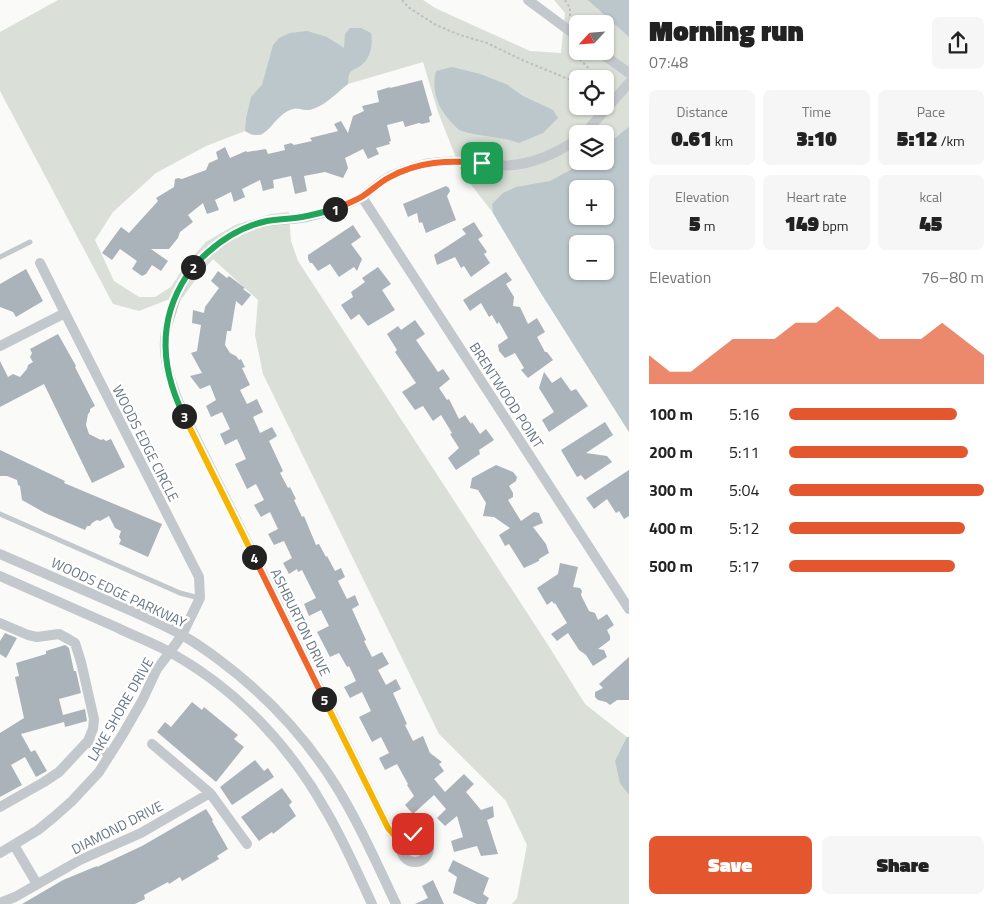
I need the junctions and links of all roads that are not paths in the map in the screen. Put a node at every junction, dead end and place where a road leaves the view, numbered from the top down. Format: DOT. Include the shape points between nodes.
graph roads {
  1 [pos="528,0"];
  2 [pos="569,30"];
  3 [pos="611,60"];
  4 [pos="629,72"];
  5 [pos="629,83"];
  6 [pos="592,125"];
  7 [pos="569,145"];
  8 [pos="362,197"];
  9 [pos="30,242"];
  10 [pos="0,258"];
  11 [pos="40,263"];
  12 [pos="65,312"];
  13 [pos="0,346"];
  14 [pos="0,514"];
  15 [pos="0,554"];
  16 [pos="0,576"];
  17 [pos="200,598"];
  18 [pos="629,609"];
  19 [pos="0,623"];
  20 [pos="182,635"];
  21 [pos="170,652"];
  22 [pos="88,741"];
  23 [pos="152,744"];
  24 [pos="110,755"];
  25 [pos="210,793"];
  26 [pos="0,807"];
  27 [pos="402,841"];
  28 [pos="247,844"];
  29 [pos="14,845"];
  30 [pos="0,853"];
  31 [pos="37,884"];
  32 [pos="0,903"];
  33 [pos="372,904"];
  34 [pos="396,904"];
  1 -- 2 [label="street"];
  3 -- 4 [label="street"];
  5 -- 6 [label="street"];
  7 -- 8 [label="street, ASHBURTON DRIVE" via="549,156 511,165 456,161 424,164 389,177"];
  8 -- 18 [label="street, BRENTWOOD POINT"];
  8 -- 27 [label="street, ASHBURTON DRIVE" via="319,214 251,225 215,246 194,266 180,288 169,320 165,350 170,379 181,408 385,822"];
  9 -- 10 [label="lane"];
  11 -- 12 [label="street, WOODS EDGE CIRCLE"];
  12 -- 13 [label="street"];
  12 -- 17 [label="street, WOODS EDGE CIRCLE" via="199,577"];
  14 -- 17 [label="lane" via="180,593"];
  15 -- 20 [label="street, WOODS EDGE PARKWAY"];
  16 -- 21 [label="street"];
  17 -- 20 [label="street"];
  19 -- 22 [label="street" via="37,637 59,634 74,643 94,719"];
  20 -- 21 [label="street"];
  20 -- 34 [label="street, WOODS EDGE PARKWAY" via="252,686 308,746 345,802"];
  21 -- 24 [label="street, LAKE SHORE DRIVE" via="157,669"];
  21 -- 33 [label="street" via="224,688 287,753 325,808"];
  22 -- 24 [label="street"];
  22 -- 26 [label="street" via="59,772"];
  23 -- 25 [label="street"];
  24 -- 29 [label="street, LAKE SHORE DRIVE" via="72,801 38,830"];
  25 -- 28 [label="street"];
  25 -- 31 [label="street, DIAMOND DRIVE" via="141,833 80,860"];
  29 -- 30 [label="street, LAKE SHORE DRIVE"];
  29 -- 31 [label="street"];
  31 -- 32 [label="street, DIAMOND DRIVE"];
}
